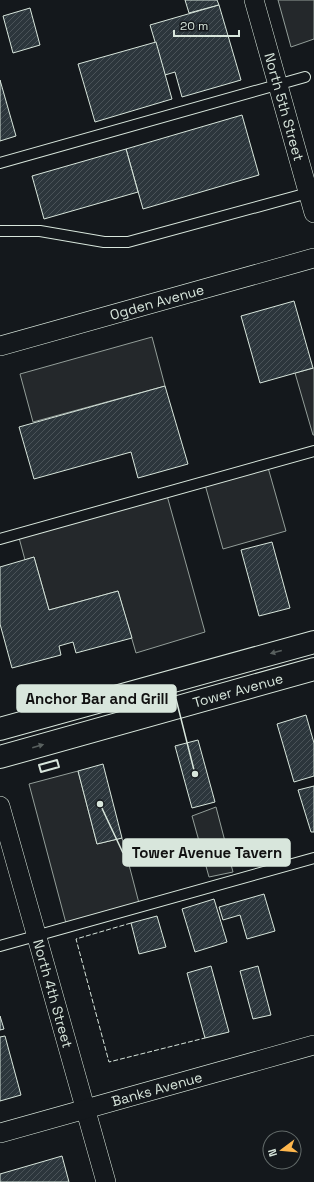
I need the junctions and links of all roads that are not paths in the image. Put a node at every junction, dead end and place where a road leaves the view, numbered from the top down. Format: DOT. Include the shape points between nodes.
graph roads {
  1 [pos="254,0"];
  2 [pos="305,77"];
  3 [pos="278,85"];
  4 [pos="0,163"];
  5 [pos="308,193"];
  6 [pos="314,213"];
  7 [pos="0,231"];
  8 [pos="314,258"];
  9 [pos="0,346"];
  10 [pos="314,451"];
  11 [pos="0,539"];
  12 [pos="314,642"];
  13 [pos="314,670"];
  14 [pos="0,729"];
  15 [pos="0,757"];
  16 [pos="0,806"];
  17 [pos="314,858"];
  18 [pos="37,936"];
  19 [pos="0,946"];
  20 [pos="314,1045"];
  21 [pos="85,1108"];
  22 [pos="0,1133"];
  23 [pos="106,1182"];
  1 -- 3 [label="street, North 5th Street"];
  2 -- 3 [label="lane"];
  3 -- 4 [label="lane"];
  3 -- 5 [label="street, North 5th Street"];
  5 -- 6 [label="street, North 5th Street"];
  5 -- 7 [label="lane" via="128,242 104,242 40,231"];
  8 -- 9 [label="street, Ogden Avenue"];
  10 -- 11 [label="lane"];
  12 -- 14 [label="main road, Tower Avenue, one-way"];
  15 -- 13 [label="main road, Tower Avenue, one-way"];
  16 -- 18 [label="street, North 4th Street"];
  17 -- 18 [label="lane"];
  18 -- 19 [label="lane"];
  18 -- 21 [label="street, North 4th Street"];
  20 -- 21 [label="street, Banks Avenue"];
  21 -- 22 [label="street, Banks Avenue"];
  21 -- 23 [label="street, North 4th Street"];
}
